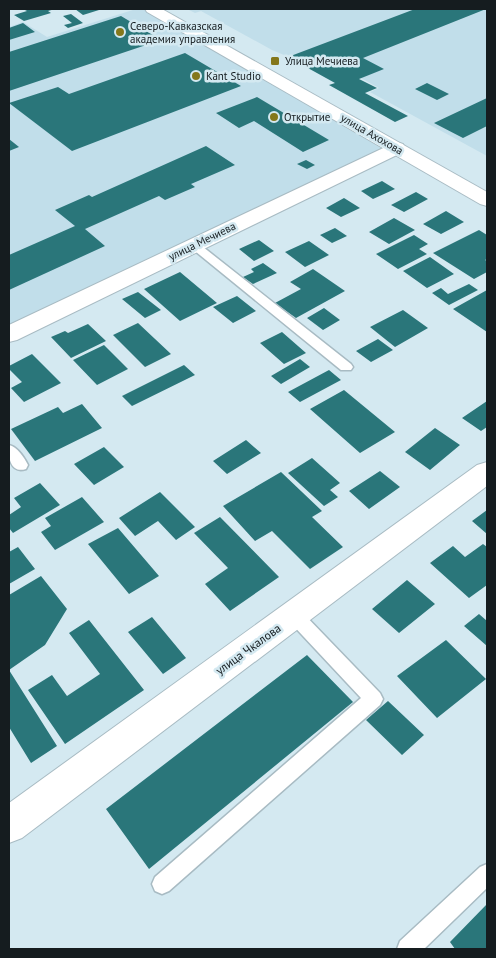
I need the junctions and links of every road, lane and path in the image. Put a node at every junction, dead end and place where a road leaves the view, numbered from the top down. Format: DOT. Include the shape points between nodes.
graph roads {
  1 [pos="152,9"];
  2 [pos="396,148"];
  3 [pos="487,200"];
  4 [pos="194,245"];
  5 [pos="9,334"];
  6 [pos="346,367"];
  7 [pos="9,450"];
  8 [pos="20,465"];
  9 [pos="487,472"];
  10 [pos="294,615"];
  11 [pos="9,825"];
  12 [pos="487,874"];
  13 [pos="162,884"];
  14 [pos="408,949"];
  1 -- 2 [label="street, улица Ахохова"];
  2 -- 3 [label="street, улица Ахохова"];
  2 -- 4 [label="street, улица Мечиева"];
  4 -- 5 [label="street, улица Мечиева"];
  4 -- 6 [label="lane"];
  7 -- 8 [label="lane"];
  9 -- 10 [label="street, улица Чкалова"];
  10 -- 11 [label="street, улица Чкалова"];
  10 -- 13 [label="lane" via="374,698"];
  12 -- 14 [label="lane"];
}
